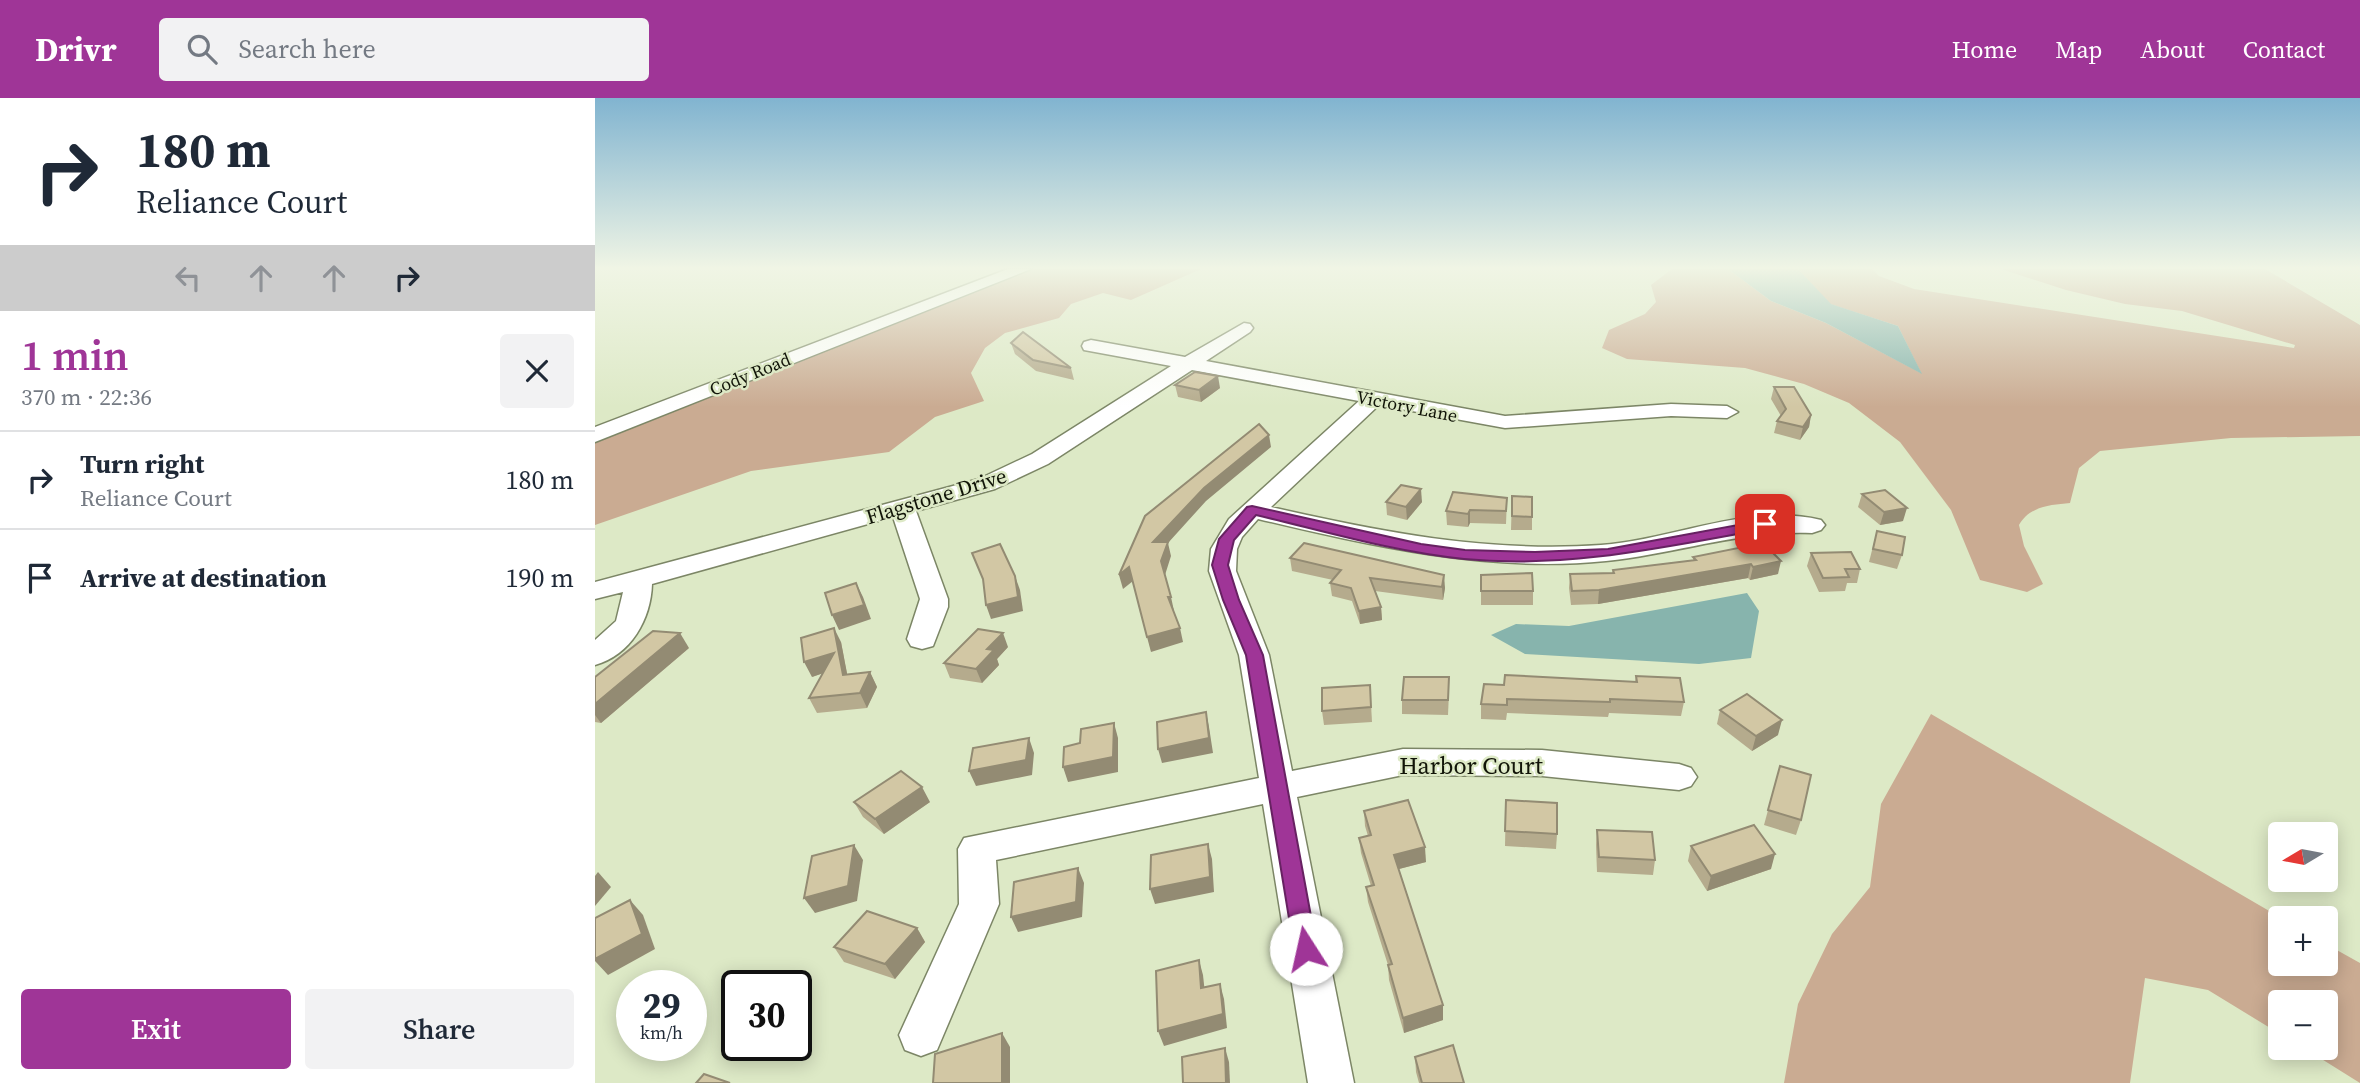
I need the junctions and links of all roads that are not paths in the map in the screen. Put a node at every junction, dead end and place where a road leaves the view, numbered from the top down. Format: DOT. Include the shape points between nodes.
graph roads {
  1 [pos="904,315"];
  2 [pos="1244,328"];
  3 [pos="1091,346"];
  4 [pos="1188,364"];
  5 [pos="1374,399"];
  6 [pos="1727,412"];
  7 [pos="595,435"];
  8 [pos="902,508"];
  9 [pos="1252,510"];
  10 [pos="1812,525"];
  11 [pos="638,580"];
  12 [pos="595,591"];
  13 [pos="922,639"];
  14 [pos="595,656"];
  15 [pos="1679,777"];
  16 [pos="1276,788"];
  17 [pos="921,1035"];
  18 [pos="1331,1083"];
  1 -- 7 [label="street, Cody Road"];
  2 -- 4 [label="street, Flagstone Drive"];
  3 -- 4 [label="street, Victory Lane"];
  4 -- 5 [label="street, Victory Lane"];
  4 -- 8 [label="street, Flagstone Drive" via="1021,470"];
  5 -- 6 [label="street, Victory Lane" via="1532,423 1670,408"];
  5 -- 9 [label="street"];
  8 -- 11 [label="street, Flagstone Drive"];
  8 -- 13 [label="street" via="935,607"];
  9 -- 10 [label="street" via="1421,549 1535,557 1608,553 1765,524"];
  9 -- 16 [label="street" via="1226,539 1220,565 1254,655"];
  11 -- 12 [label="street, Flagstone Drive"];
  11 -- 14 [label="street" via="635,617"];
  15 -- 16 [label="street, Harbor Court" via="1630,769 1415,762"];
  16 -- 17 [label="street, Harbor Court" via="977,849 979,904"];
  16 -- 18 [label="street"];
}
